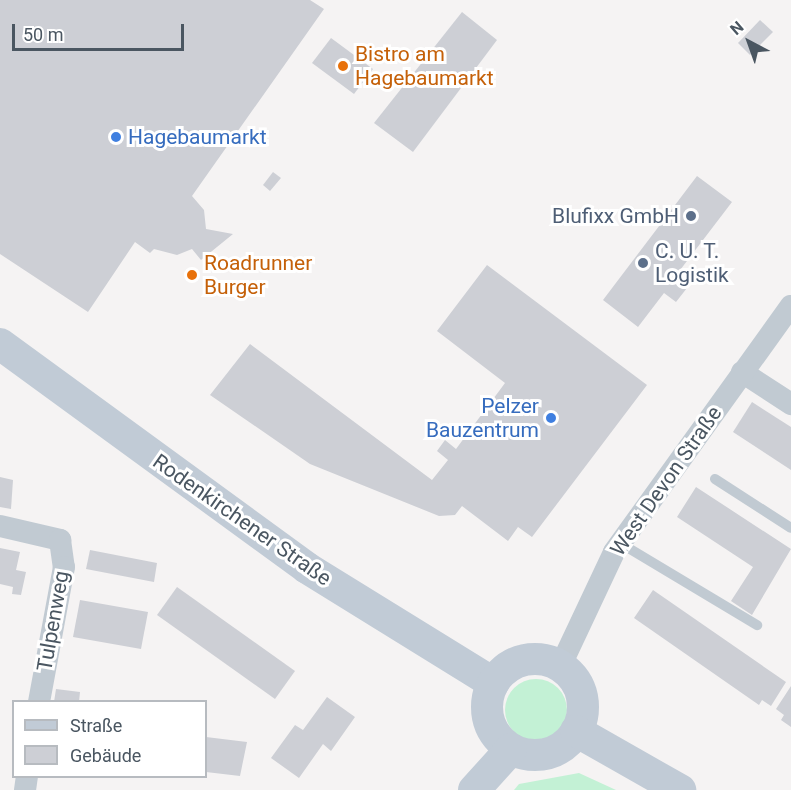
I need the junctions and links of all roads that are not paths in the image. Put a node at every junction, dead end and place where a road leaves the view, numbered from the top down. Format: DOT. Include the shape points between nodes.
graph roads {
  1 [pos="791,306"];
  2 [pos="0,344"];
  3 [pos="742,372"];
  4 [pos="791,404"];
  5 [pos="715,479"];
  6 [pos="0,526"];
  7 [pos="791,528"];
  8 [pos="620,543"];
  9 [pos="757,625"];
  10 [pos="560,667"];
  11 [pos="494,683"];
  12 [pos="39,700"];
  13 [pos="576,731"];
  14 [pos="511,749"];
  15 [pos="474,790"];
  16 [pos="680,790"];
  1 -- 3 [label="street, West Devon Straße"];
  2 -- 11 [label="main road, Rodenkirchener Straße" via="307,568"];
  3 -- 4 [label="street"];
  3 -- 8 [label="street, West Devon Straße"];
  5 -- 7 [label="lane"];
  6 -- 12 [label="street, Tulpenweg" via="60,540 64,567"];
  8 -- 9 [label="lane"];
  8 -- 10 [label="street, West Devon Straße"];
  10 -- 11 [label="main road" via="542,660 526,660 510,666"];
  10 -- 13 [label="main road" via="580,692 583,710"];
  11 -- 14 [label="main road" via="488,699 488,717 499,740"];
  13 -- 14 [label="main road" via="564,745 549,753 531,755"];
  13 -- 16 [label="main road"];
  14 -- 15 [label="main road"];
}
